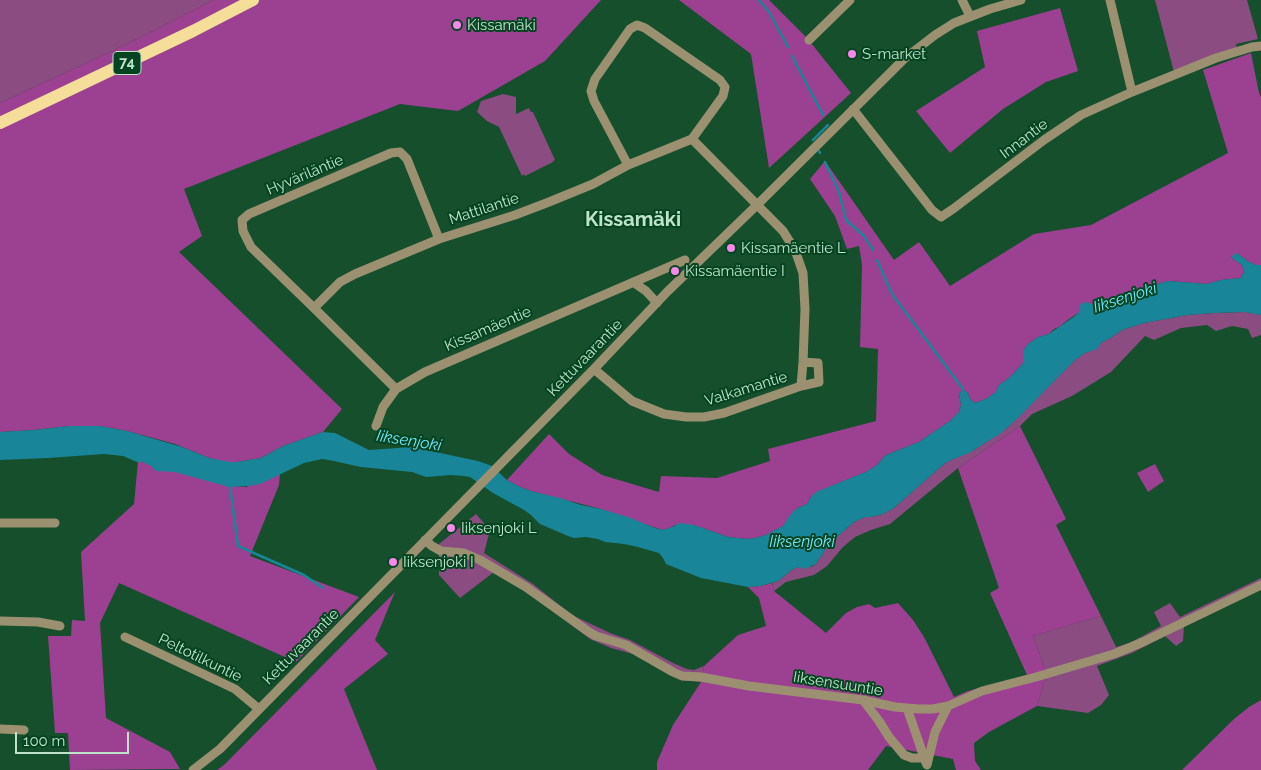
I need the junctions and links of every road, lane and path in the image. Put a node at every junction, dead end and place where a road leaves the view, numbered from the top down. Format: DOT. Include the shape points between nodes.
graph roads {
  1 [pos="252,0"];
  2 [pos="850,0"];
  3 [pos="962,0"];
  4 [pos="1021,0"];
  5 [pos="1110,0"];
  6 [pos="970,16"];
  7 [pos="809,40"];
  8 [pos="1261,46"];
  9 [pos="1132,92"];
  10 [pos="853,109"];
  11 [pos="0,123"];
  12 [pos="692,139"];
  13 [pos="628,165"];
  14 [pos="757,205"];
  15 [pos="439,239"];
  16 [pos="684,260"];
  17 [pos="633,282"];
  18 [pos="657,303"];
  19 [pos="314,308"];
  20 [pos="803,362"];
  21 [pos="594,369"];
  22 [pos="801,386"];
  23 [pos="396,389"];
  24 [pos="376,426"];
  25 [pos="55,522"];
  26 [pos="0,523"];
  27 [pos="425,540"];
  28 [pos="1261,585"];
  29 [pos="0,620"];
  30 [pos="60,626"];
  31 [pos="125,637"];
  32 [pos="863,700"];
  33 [pos="948,706"];
  34 [pos="907,708"];
  35 [pos="259,709"];
  36 [pos="0,729"];
  37 [pos="24,730"];
  38 [pos="924,758"];
  39 [pos="193,770"];
  1 -- 11 [label="main road, 74"];
  2 -- 7 [label="street"];
  3 -- 6 [label="street"];
  4 -- 6 [label="street, Kettuvaarantie"];
  5 -- 9 [label="street"];
  6 -- 10 [label="street, Kettuvaarantie" via="935,35 904,59"];
  8 -- 9 [label="street, Innantie" via="1216,58"];
  9 -- 10 [label="street, Innantie" via="1081,115 940,216"];
  10 -- 14 [label="street, Kettuvaarantie"];
  12 -- 13 [label="street, Mattilantie"];
  12 -- 13 [label="street" via="723,96 725,87 720,80 637,25 630,29 595,79 591,91"];
  12 -- 14 [label="street"];
  13 -- 15 [label="street, Mattilantie" via="540,205"];
  14 -- 18 [label="street, Kettuvaarantie"];
  14 -- 20 [label="street, Valkamantie" via="783,231 795,250 803,273"];
  15 -- 19 [label="street, Mattilantie" via="340,282"];
  15 -- 19 [label="street, Hyväriläntie" via="407,159 400,152 249,214 242,220 243,231 251,247"];
  16 -- 17 [label="street, Kissamäentie"];
  17 -- 18 [label="street"];
  17 -- 23 [label="street, Kissamäentie" via="425,372"];
  18 -- 21 [label="street, Kettuvaarantie"];
  19 -- 23 [label="street"];
  20 -- 22 [label="street, Valkamantie"];
  20 -- 22 [label="street, Valkamantie" via="818,363 819,382"];
  21 -- 22 [label="street, Valkamantie" via="632,401 664,414 686,417 724,413"];
  21 -- 27 [label="street, Kettuvaarantie"];
  23 -- 24 [label="street, Kissamäentie" via="383,407"];
  25 -- 26 [label="street"];
  27 -- 32 [label="street, Iiksensuuntie" via="441,551 464,553 491,566 589,632 626,645 682,676"];
  27 -- 35 [label="street, Kettuvaarantie"];
  28 -- 33 [label="street, Iiksensuuntie" via="1114,654 982,692"];
  29 -- 30 [label="street"];
  31 -- 35 [label="street, Peltotilkuntie" via="235,689"];
  32 -- 34 [label="street, Iiksensuuntie"];
  32 -- 38 [label="street" via="904,755"];
  33 -- 34 [label="street, Iiksensuuntie"];
  33 -- 38 [label="street" via="935,732 927,765"];
  34 -- 38 [label="street"];
  35 -- 39 [label="street, Kettuvaarantie" via="220,749"];
  36 -- 37 [label="street"];
}
